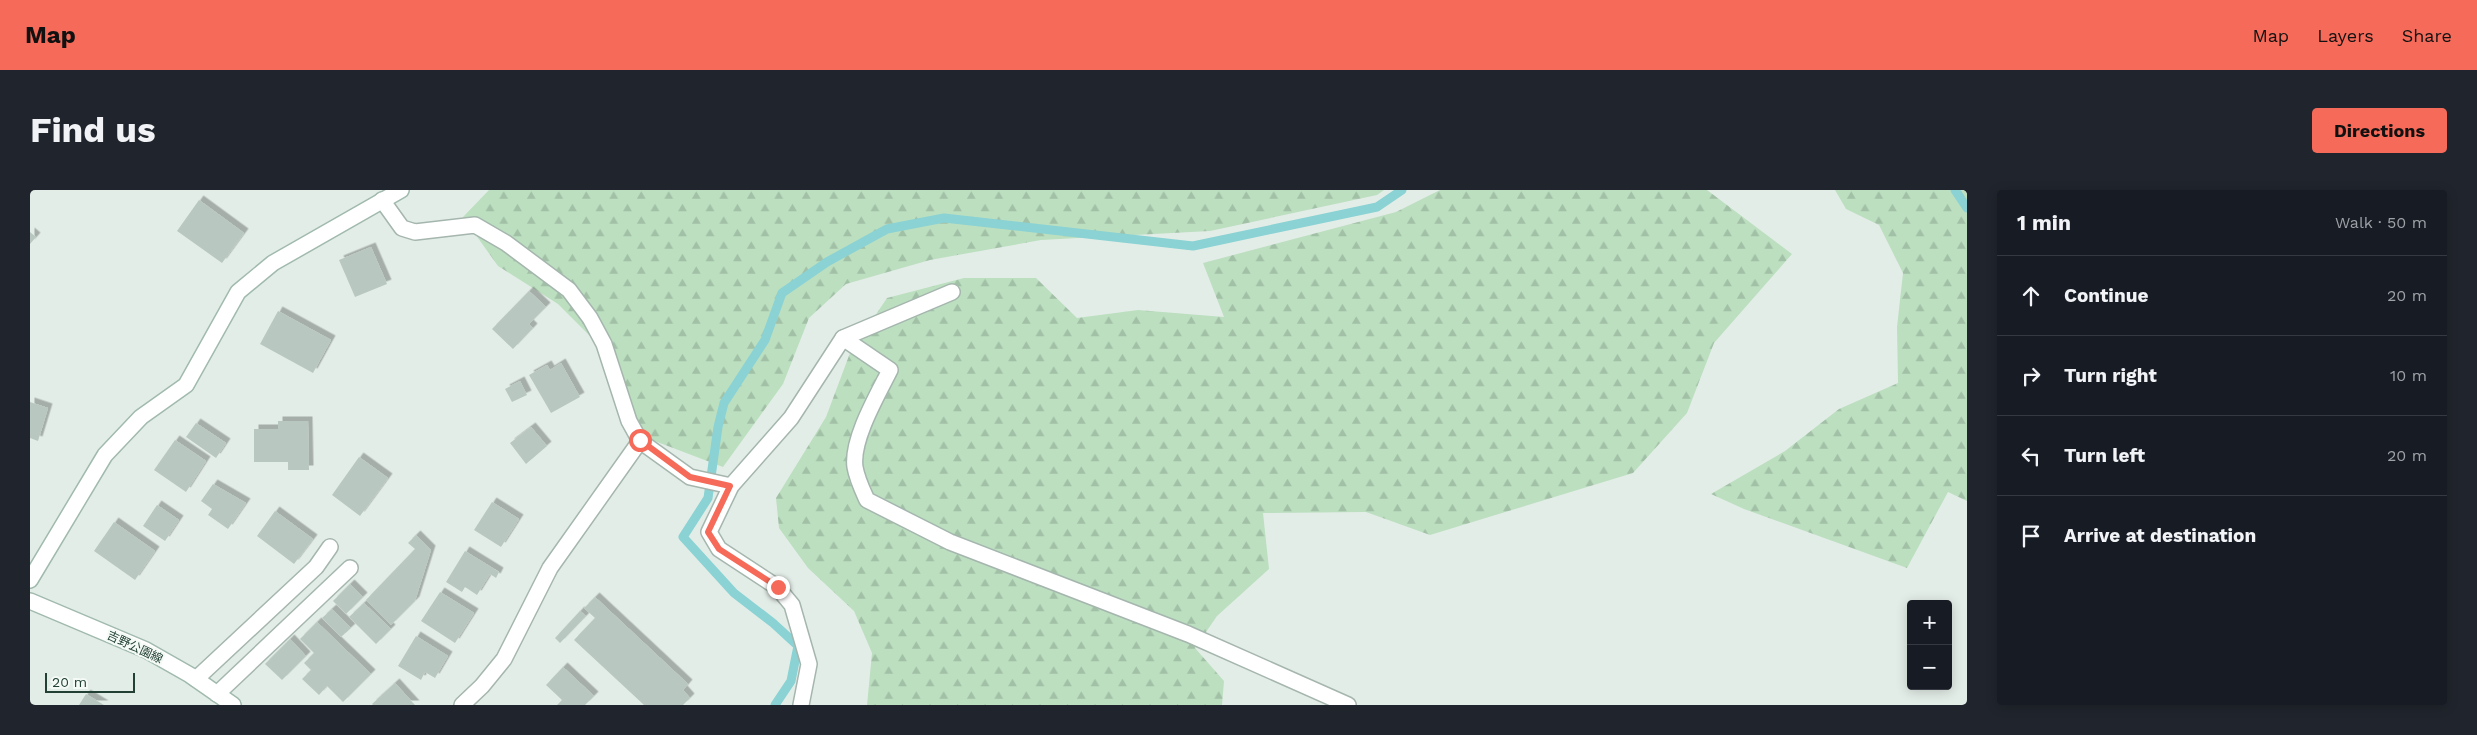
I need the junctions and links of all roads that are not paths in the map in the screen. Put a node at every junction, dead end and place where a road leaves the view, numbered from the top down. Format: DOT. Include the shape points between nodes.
graph roads {
  1 [pos="400,190"];
  2 [pos="382,200"];
  3 [pos="952,292"];
  4 [pos="843,338"];
  5 [pos="640,440"];
  6 [pos="730,486"];
  7 [pos="330,547"];
  8 [pos="350,568"];
  9 [pos="30,580"];
  10 [pos="30,601"];
  11 [pos="196,679"];
  12 [pos="217,694"];
  13 [pos="233,705"];
  14 [pos="462,705"];
  15 [pos="801,705"];
  16 [pos="1348,705"];
  1 -- 2 [label="street"];
  2 -- 5 [label="street" via="402,228 415,232 475,225 506,243 568,290 590,318 604,344 629,421"];
  2 -- 9 [label="street" via="273,263 238,292 186,385 141,417 105,455"];
  3 -- 4 [label="street"];
  4 -- 6 [label="street" via="790,418"];
  4 -- 16 [label="street" via="890,370 856,448 855,466 867,500 950,542 1188,634"];
  5 -- 6 [label="street" via="690,477"];
  5 -- 14 [label="street" via="550,568 504,659"];
  6 -- 15 [label="street" via="708,532 719,549 778,587 792,605 809,664"];
  7 -- 11 [label="street" via="316,567"];
  8 -- 12 [label="street"];
  10 -- 11 [label="street, 吉野公園線" via="146,650"];
  11 -- 12 [label="street, 吉野公園線"];
  12 -- 13 [label="street, 吉野公園線"];
}
